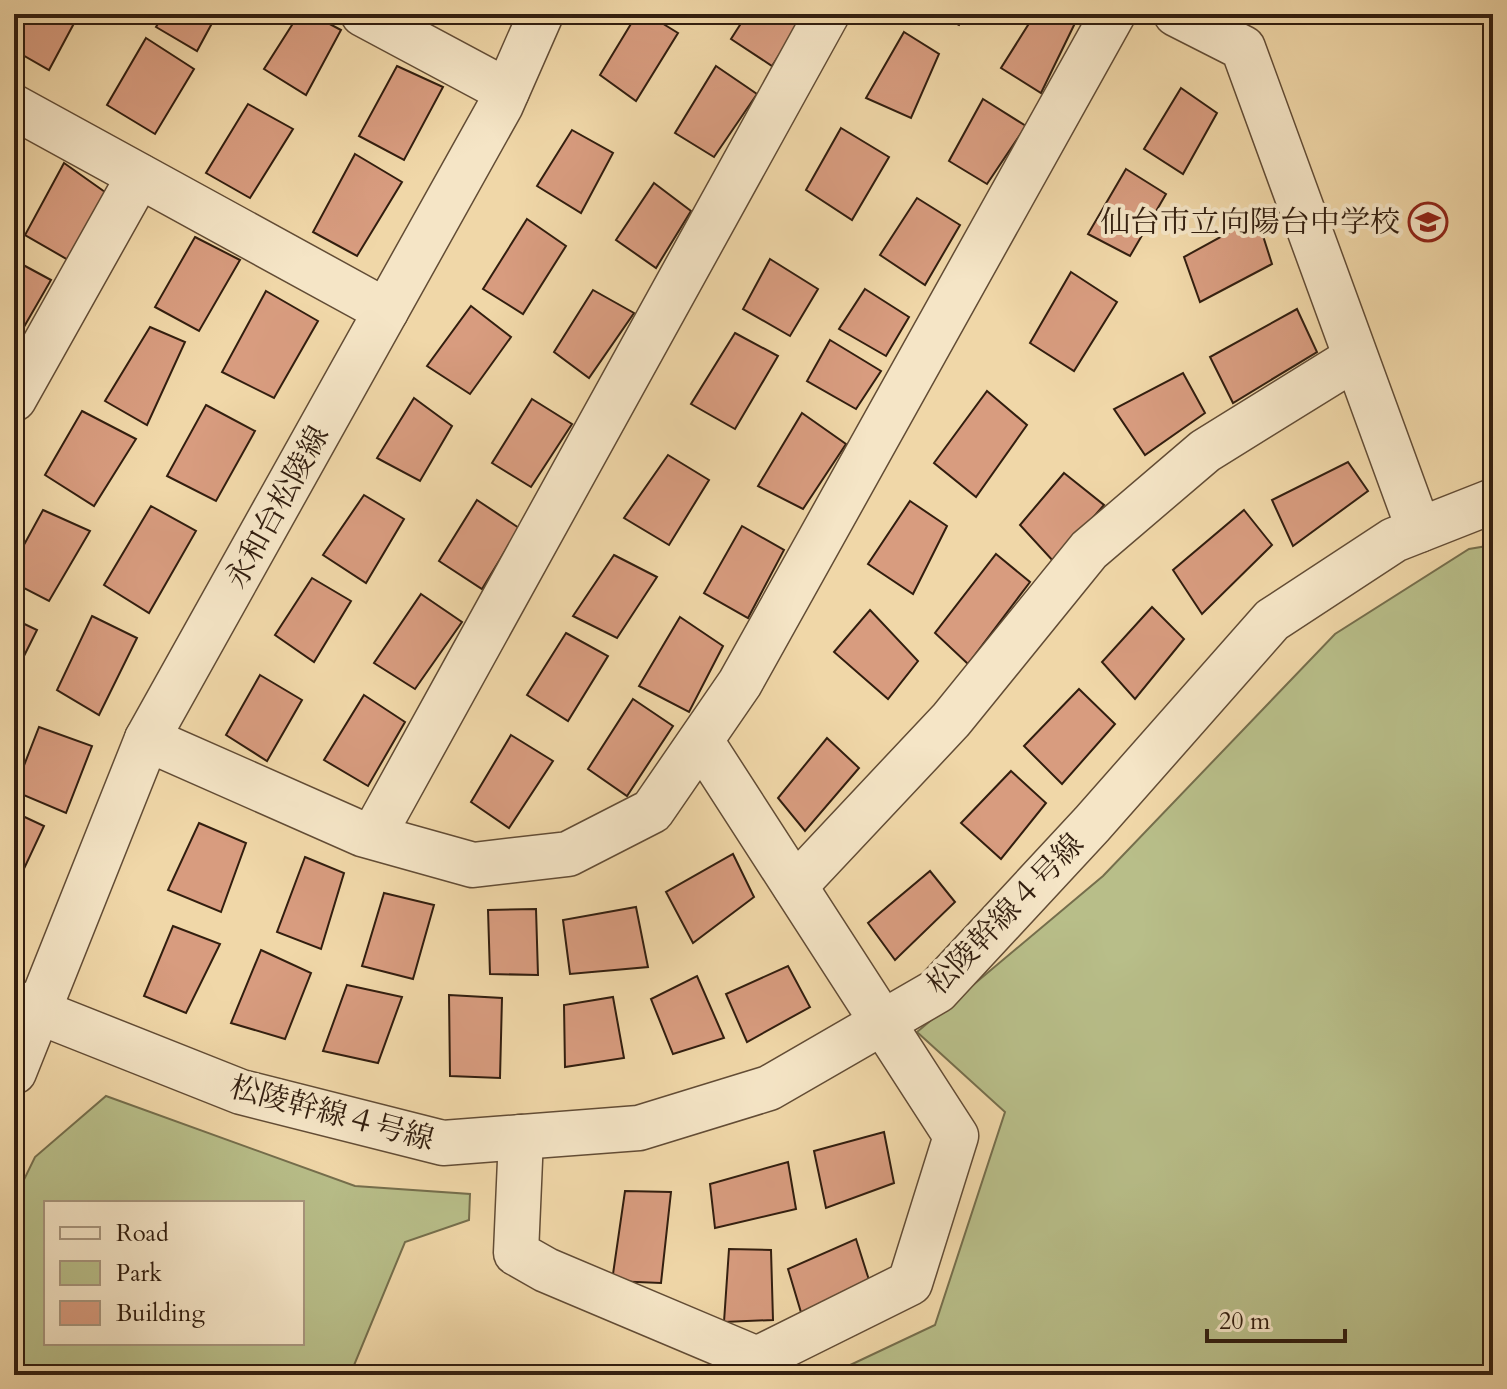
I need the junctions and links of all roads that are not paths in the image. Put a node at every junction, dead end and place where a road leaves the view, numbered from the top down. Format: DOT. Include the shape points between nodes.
graph roads {
  1 [pos="363,14"];
  2 [pos="541,14"];
  3 [pos="827,14"];
  4 [pos="1113,14"];
  5 [pos="1176,14"];
  6 [pos="507,91"];
  7 [pos="14,107"];
  8 [pos="139,176"];
  9 [pos="386,311"];
  10 [pos="1355,358"];
  11 [pos="14,399"];
  12 [pos="1493,501"];
  13 [pos="1419,530"];
  14 [pos="147,739"];
  15 [pos="701,741"];
  16 [pos="373,836"];
  17 [pos="795,886"];
  18 [pos="26,1007"];
  19 [pos="883,1022"];
  20 [pos="14,1072"];
  21 [pos="521,1137"];
  1 -- 6 [label="street"];
  2 -- 6 [label="street, 永和台松陵線"];
  3 -- 16 [label="street"];
  4 -- 15 [label="street" via="740,683"];
  5 -- 10 [label="street" via="1243,48"];
  6 -- 9 [label="street, 永和台松陵線"];
  7 -- 8 [label="street"];
  8 -- 9 [label="street"];
  8 -- 11 [label="street"];
  9 -- 14 [label="street, 永和台松陵線"];
  10 -- 13 [label="street"];
  10 -- 17 [label="street" via="1205,451 1089,550 951,720"];
  12 -- 13 [label="street, 松陵幹線４号線"];
  13 -- 19 [label="street, 松陵幹線４号線" via="1394,540 1272,620 937,991"];
  14 -- 16 [label="street"];
  14 -- 18 [label="street, 永和台松陵線"];
  15 -- 16 [label="street" via="652,811 568,854 473,865"];
  15 -- 17 [label="street"];
  17 -- 19 [label="street"];
  18 -- 20 [label="street, 永和台松陵線"];
  18 -- 21 [label="street, 松陵幹線４号線" via="241,1092 443,1143"];
  19 -- 21 [label="street, 松陵幹線４号線" via="769,1088 639,1128"];
  19 -- 21 [label="street" via="956,1136 910,1283 757,1359 516,1253"];
}
